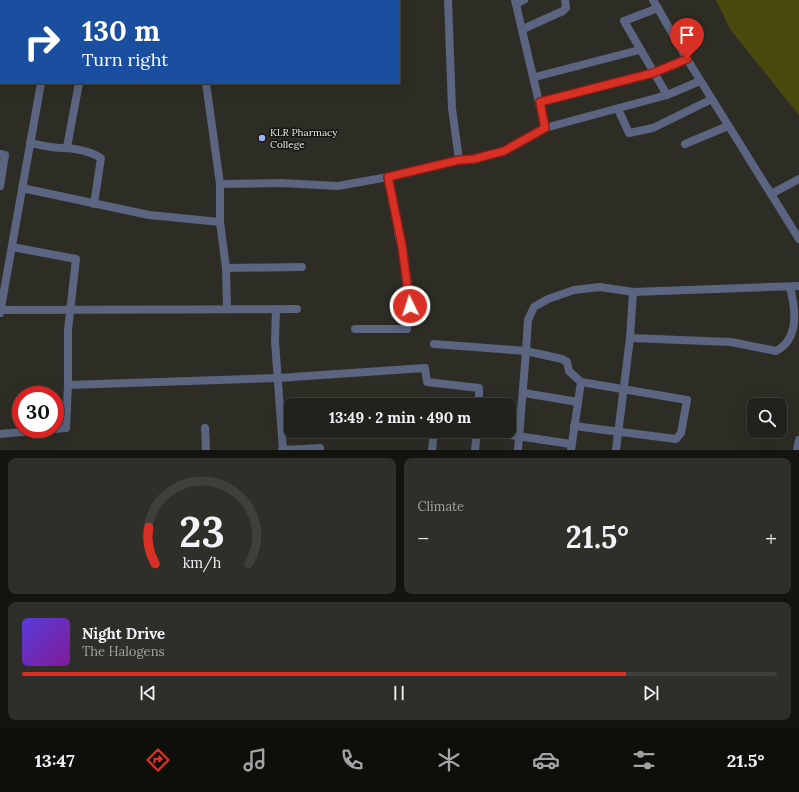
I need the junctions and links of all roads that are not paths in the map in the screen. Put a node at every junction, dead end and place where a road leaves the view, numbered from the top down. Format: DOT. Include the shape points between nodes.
graph roads {
  1 [pos="448,0"];
  2 [pos="566,0"];
  3 [pos="653,0"];
  4 [pos="518,1"];
  5 [pos="658,8"];
  6 [pos="523,29"];
  7 [pos="639,50"];
  8 [pos="686,58"];
  9 [pos="653,73"];
  10 [pos="535,77"];
  11 [pos="700,81"];
  12 [pos="41,84"];
  13 [pos="79,84"];
  14 [pos="206,84"];
  15 [pos="667,95"];
  16 [pos="712,99"];
  17 [pos="540,102"];
  18 [pos="618,109"];
  19 [pos="728,126"];
  20 [pos="545,128"];
  21 [pos="30,143"];
  22 [pos="685,144"];
  23 [pos="67,147"];
  24 [pos="0,154"];
  25 [pos="459,160"];
  26 [pos="388,177"];
  27 [pos="799,178"];
  28 [pos="220,184"];
  29 [pos="0,186"];
  30 [pos="22,188"];
  31 [pos="770,194"];
  32 [pos="94,204"];
  33 [pos="220,222"];
  34 [pos="799,239"];
  35 [pos="12,247"];
  36 [pos="302,267"];
  37 [pos="226,268"];
  38 [pos="799,286"];
  39 [pos="790,287"];
  40 [pos="633,292"];
  41 [pos="227,309"];
  42 [pos="276,309"];
  43 [pos="297,309"];
  44 [pos="72,310"];
  45 [pos="0,311"];
  46 [pos="355,329"];
  47 [pos="630,338"];
  48 [pos="434,344"];
  49 [pos="526,351"];
  50 [pos="278,378"];
  51 [pos="580,382"];
  52 [pos="68,385"];
  53 [pos="623,390"];
  54 [pos="524,393"];
  55 [pos="479,398"];
  56 [pos="578,402"];
  57 [pos="574,426"];
  58 [pos="64,428"];
  59 [pos="205,428"];
  60 [pos="618,432"];
  61 [pos="12,433"];
  62 [pos="0,434"];
  63 [pos="516,436"];
  64 [pos="519,436"];
  65 [pos="433,438"];
  66 [pos="477,438"];
  67 [pos="799,440"];
  68 [pos="571,447"];
  69 [pos="320,448"];
  70 [pos="206,450"];
  71 [pos="283,450"];
  72 [pos="432,450"];
  73 [pos="476,450"];
  74 [pos="518,450"];
  75 [pos="616,450"];
  76 [pos="796,450"];
  1 -- 25 [label="street" via="452,108"];
  2 -- 6 [label="street" via="566,8 563,11"];
  3 -- 5 [label="street"];
  4 -- 6 [label="street"];
  5 -- 7 [label="street" via="624,21"];
  5 -- 8 [label="street"];
  6 -- 10 [label="street"];
  7 -- 9 [label="street"];
  7 -- 10 [label="street"];
  8 -- 9 [label="street"];
  8 -- 11 [label="street"];
  9 -- 15 [label="street"];
  9 -- 17 [label="street"];
  10 -- 17 [label="street"];
  11 -- 15 [label="street"];
  11 -- 16 [label="street"];
  12 -- 21 [label="street"];
  13 -- 23 [label="street"];
  14 -- 28 [label="street"];
  15 -- 18 [label="street"];
  16 -- 18 [label="street" via="652,128 629,133"];
  16 -- 19 [label="street"];
  17 -- 20 [label="street"];
  18 -- 20 [label="street"];
  19 -- 22 [label="street"];
  19 -- 31 [label="street"];
  20 -- 25 [label="street" via="504,151"];
  21 -- 23 [label="street"];
  21 -- 30 [label="street"];
  23 -- 32 [label="street" via="96,154 101,158"];
  24 -- 29 [label="street" via="5,155"];
  25 -- 26 [label="street"];
  26 -- 28 [label="street" via="338,186 281,183"];
  26 -- 46 [label="street" via="410,299 407,329"];
  27 -- 31 [label="street"];
  28 -- 33 [label="street"];
  30 -- 32 [label="street"];
  30 -- 35 [label="street"];
  31 -- 34 [label="street"];
  32 -- 33 [label="street" via="149,215"];
  33 -- 37 [label="street"];
  35 -- 44 [label="street" via="76,259"];
  35 -- 45 [label="street"];
  36 -- 37 [label="street"];
  37 -- 41 [label="street"];
  38 -- 39 [label="street"];
  39 -- 40 [label="street"];
  39 -- 47 [label="street" via="796,313 796,329 792,338 776,351 731,342"];
  40 -- 47 [label="street"];
  40 -- 49 [label="street" via="600,287 574,290 548,299 534,307 528,320"];
  41 -- 42 [label="street"];
  41 -- 44 [label="street"];
  42 -- 43 [label="street"];
  42 -- 50 [label="street"];
  44 -- 45 [label="street"];
  44 -- 52 [label="street" via="68,330"];
  47 -- 53 [label="street"];
  48 -- 49 [label="street"];
  49 -- 51 [label="street" via="562,359 567,362 570,371"];
  49 -- 54 [label="street"];
  50 -- 52 [label="street"];
  50 -- 55 [label="street" via="425,368 427,382 479,388"];
  50 -- 71 [label="street"];
  51 -- 53 [label="street"];
  51 -- 56 [label="street"];
  52 -- 58 [label="street"];
  53 -- 60 [label="street"];
  53 -- 60 [label="street" via="687,400 681,433 676,439"];
  54 -- 56 [label="street"];
  54 -- 64 [label="street"];
  56 -- 57 [label="street"];
  57 -- 60 [label="street"];
  57 -- 68 [label="street"];
  59 -- 70 [label="street"];
  60 -- 75 [label="street"];
  61 -- 62 [label="street"];
  63 -- 64 [label="street"];
  64 -- 68 [label="street"];
  64 -- 74 [label="street"];
  65 -- 72 [label="street"];
  66 -- 73 [label="street"];
  67 -- 76 [label="street"];
  69 -- 71 [label="street"];
}
